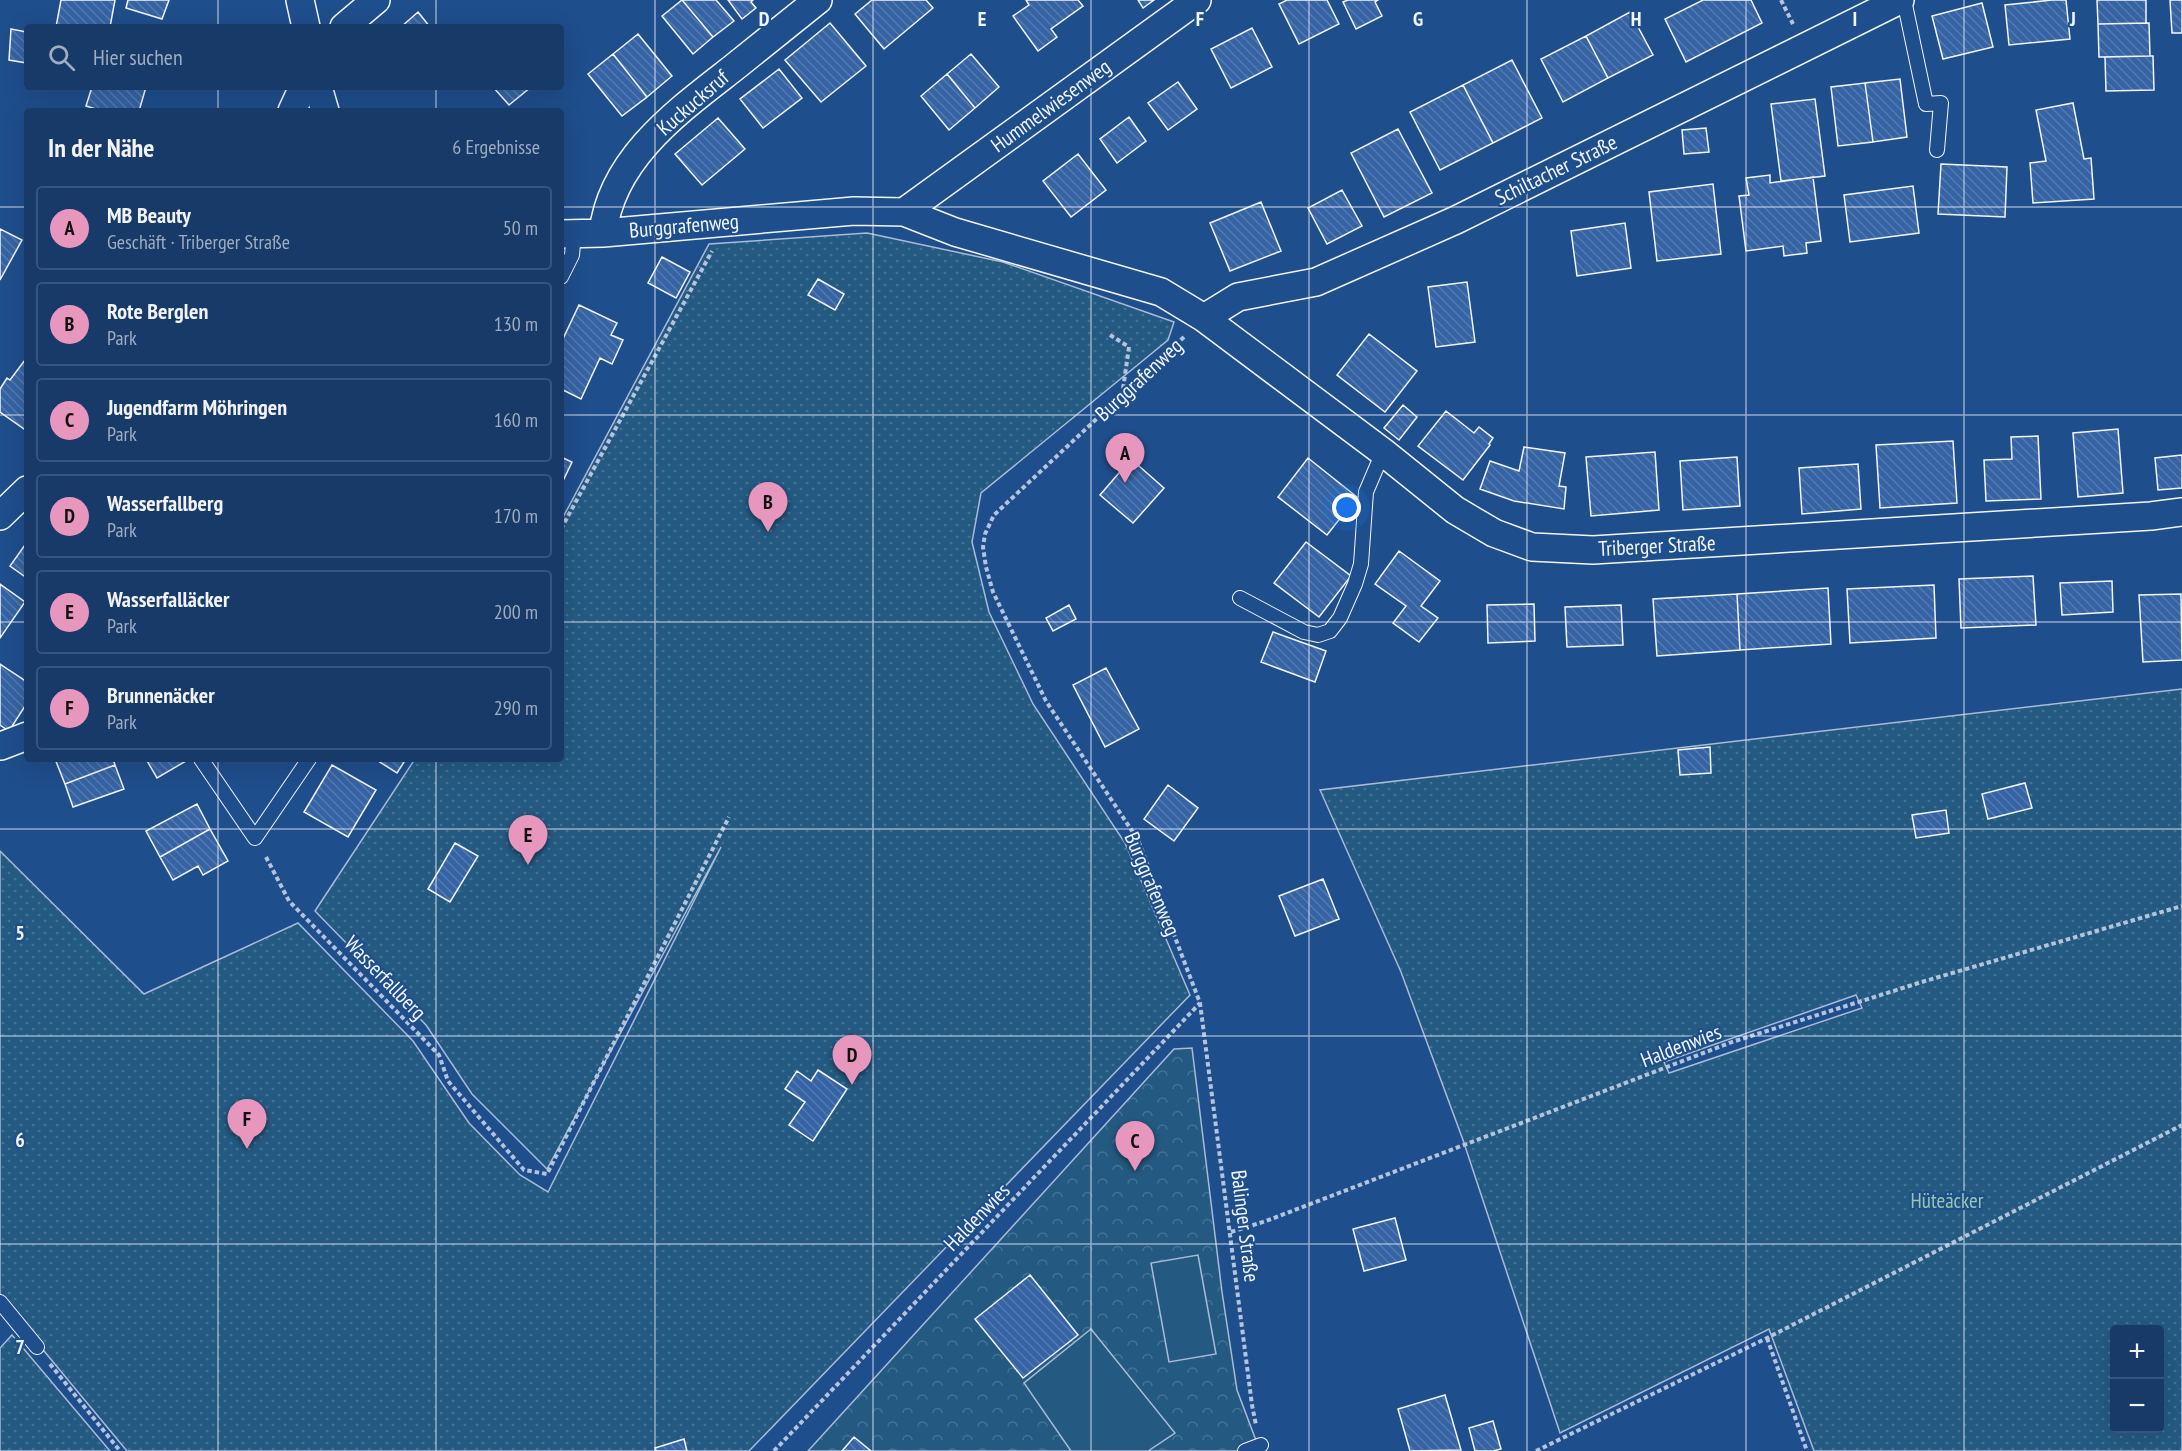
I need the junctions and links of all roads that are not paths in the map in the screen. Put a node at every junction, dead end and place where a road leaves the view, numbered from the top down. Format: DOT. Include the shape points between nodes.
graph roads {
  1 [pos="300,0"];
  2 [pos="376,0"];
  3 [pos="818,0"];
  4 [pos="1197,0"];
  5 [pos="1902,0"];
  6 [pos="305,24"];
  7 [pos="348,24"];
  8 [pos="302,90"];
  9 [pos="319,90"];
  10 [pos="293,108"];
  11 [pos="324,108"];
  12 [pos="1937,150"];
  13 [pos="904,212"];
  14 [pos="603,233"];
  15 [pos="567,234"];
  16 [pos="564,271"];
  17 [pos="1204,318"];
  18 [pos="1383,452"];
  19 [pos="24,493"];
  20 [pos="2182,512"];
  21 [pos="0,516"];
  22 [pos="1240,598"];
  23 [pos="24,737"];
  24 [pos="1,746"];
  25 [pos="203,762"];
  26 [pos="307,762"];
  27 [pos="0,1302"];
  28 [pos="37,1347"];
  29 [pos="1261,1445"];
  30 [pos="1245,1451"];
  1 -- 6 [label="street"];
  2 -- 7 [label="street"];
  3 -- 14 [label="street, Kuckucksruf" via="672,117 636,156 615,190 605,214"];
  4 -- 13 [label="street, Hummelwiesenweg"];
  5 -- 12 [label="lane" via="1926,104 1941,103"];
  5 -- 17 [label="street, Schiltacher Straße" via="1456,220 1316,282 1238,297"];
  8 -- 10 [label="street"];
  9 -- 11 [label="street"];
  13 -- 14 [label="street, Burggrafenweg" via="854,212"];
  13 -- 17 [label="street, Burggrafenweg" via="1161,292"];
  14 -- 15 [label="street, Burggrafenweg"];
  15 -- 16 [label="lane, Burggrafenweg" via="572,255"];
  17 -- 18 [label="street, Triberger Straße"];
  18 -- 20 [label="street, Triberger Straße" via="1455,510 1494,533 1532,547 1593,550"];
  18 -- 22 [label="lane" via="1366,492 1361,564 1340,618 1330,631 1318,635 1304,632"];
  19 -- 21 [label="street"];
  23 -- 24 [label="street"];
  25 -- 26 [label="lane" via="255,837"];
  27 -- 28 [label="lane"];
  29 -- 30 [label="lane"];
}
